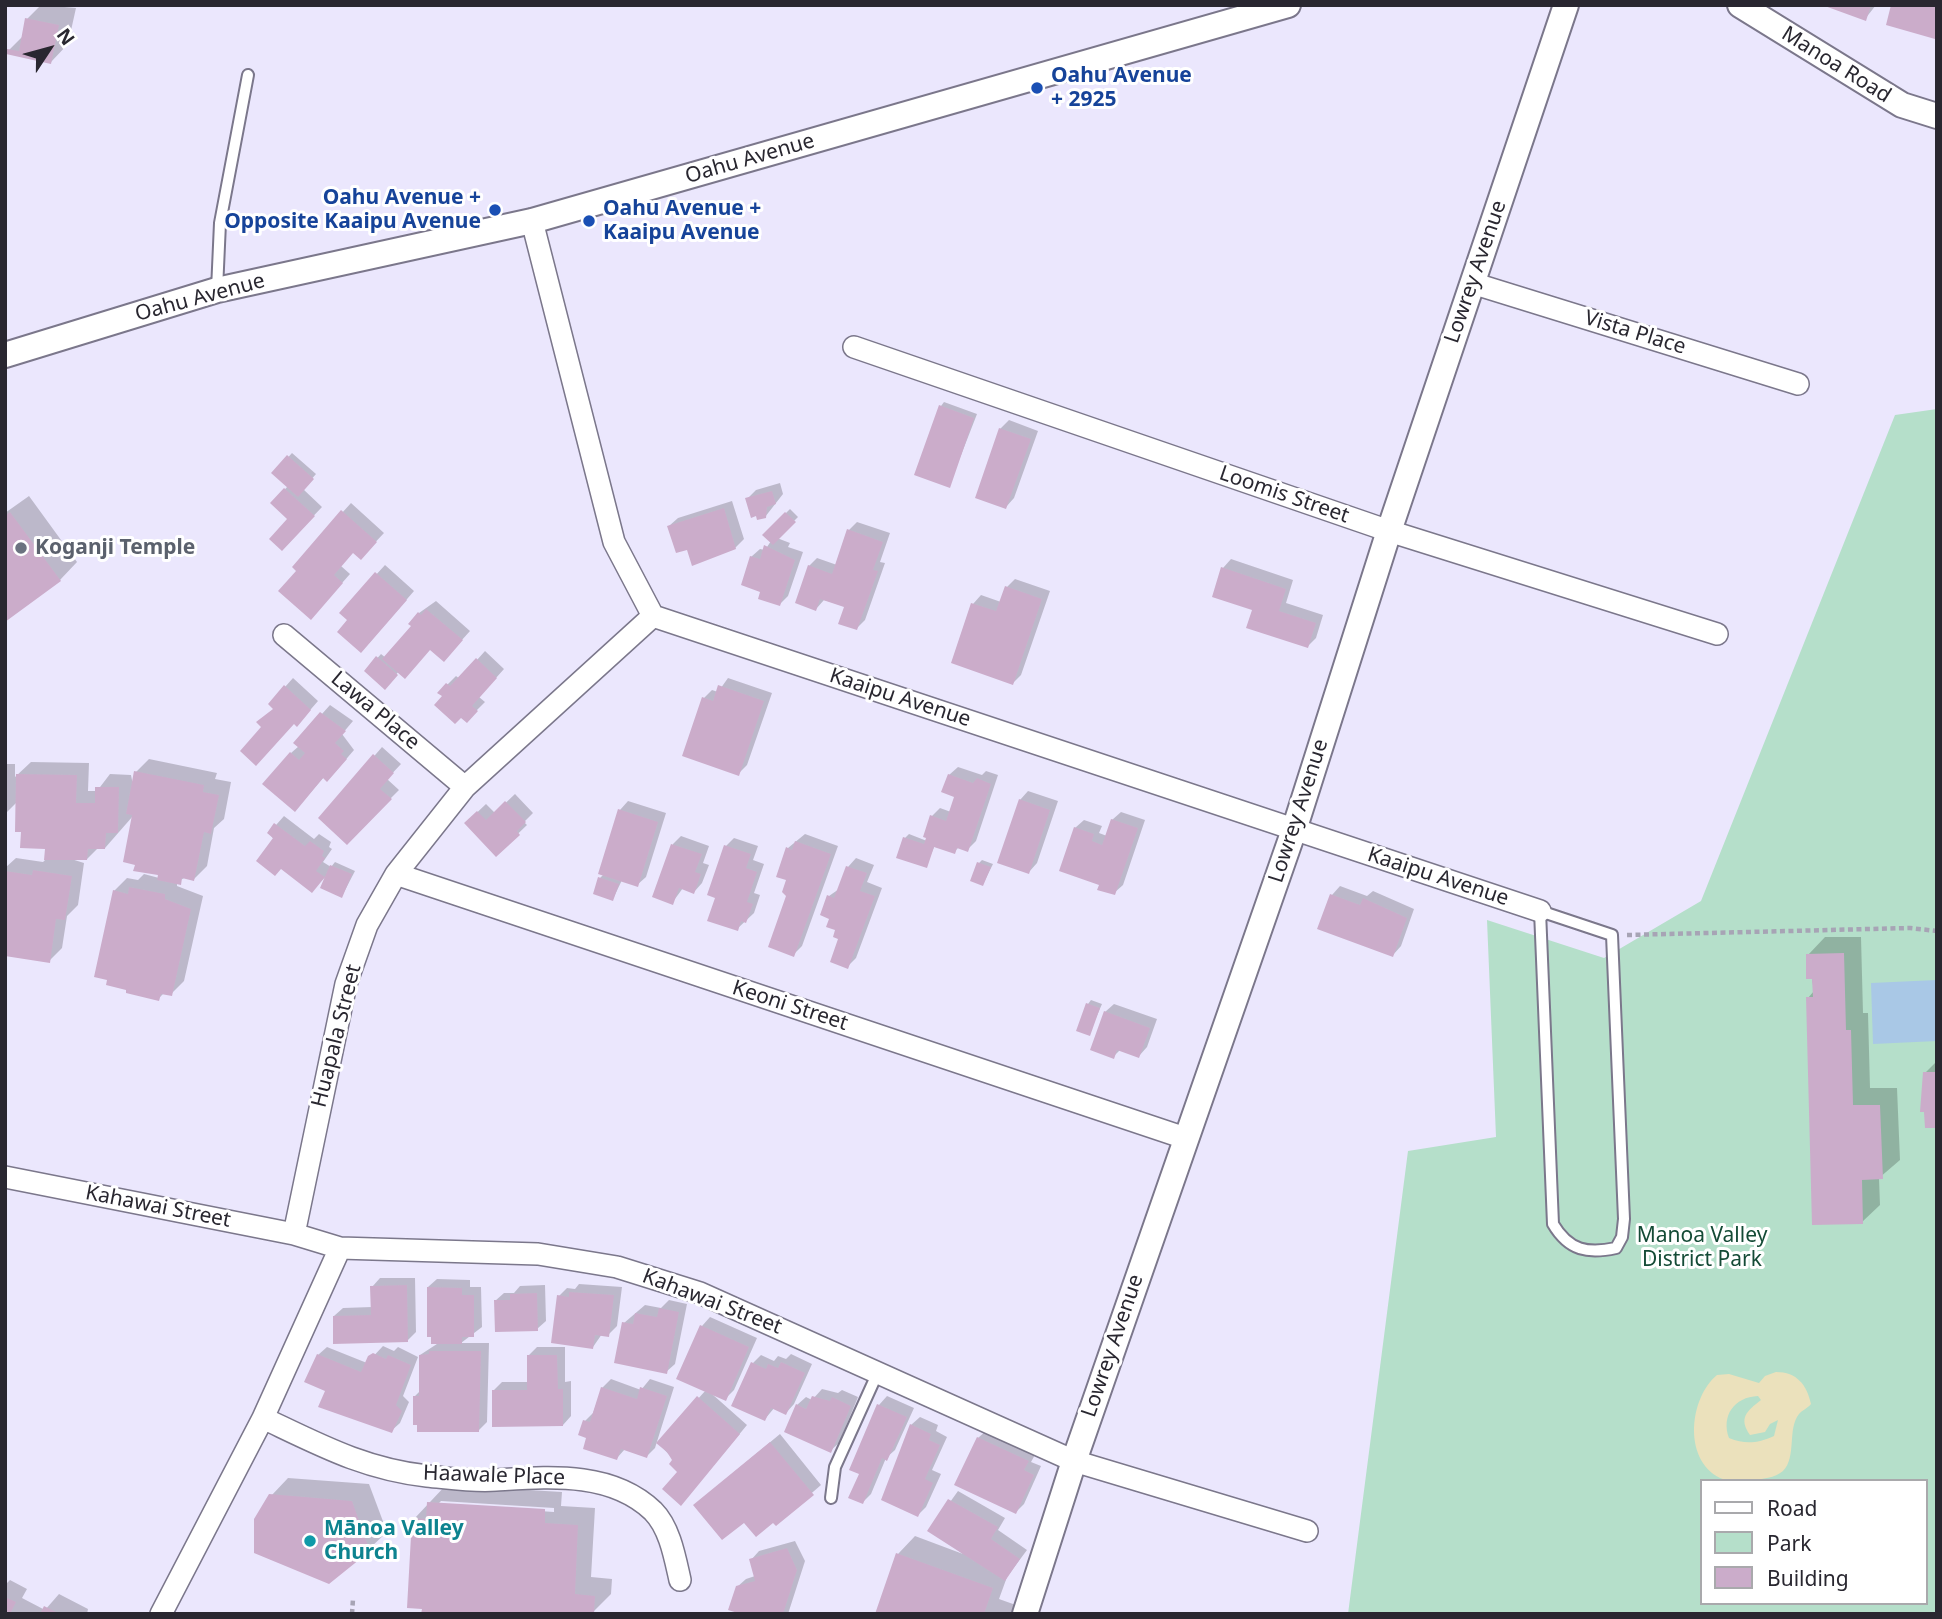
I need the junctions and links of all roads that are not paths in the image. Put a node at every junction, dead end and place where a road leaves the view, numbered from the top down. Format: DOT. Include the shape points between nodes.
graph roads {
  1 [pos="1288,5"];
  2 [pos="1566,5"];
  3 [pos="1740,5"];
  4 [pos="248,75"];
  5 [pos="1937,116"];
  6 [pos="532,221"];
  7 [pos="1472,283"];
  8 [pos="217,290"];
  9 [pos="854,347"];
  10 [pos="5,355"];
  11 [pos="1798,384"];
  12 [pos="1389,531"];
  13 [pos="653,616"];
  14 [pos="1717,634"];
  15 [pos="284,635"];
  16 [pos="465,787"];
  17 [pos="1294,830"];
  18 [pos="396,874"];
  19 [pos="1540,911"];
  20 [pos="1185,1138"];
  21 [pos="5,1177"];
  22 [pos="294,1234"];
  23 [pos="341,1248"];
  24 [pos="878,1371"];
  25 [pos="263,1418"];
  26 [pos="1074,1461"];
  27 [pos="831,1498"];
  28 [pos="1307,1531"];
  29 [pos="680,1580"];
  30 [pos="161,1614"];
  31 [pos="1025,1614"];
  1 -- 6 [label="street, Oahu Avenue"];
  2 -- 7 [label="street, Lowrey Avenue"];
  3 -- 5 [label="street, Manoa Road" via="1902,105"];
  4 -- 8 [label="lane" via="220,223"];
  6 -- 8 [label="street, Oahu Avenue"];
  6 -- 13 [label="street" via="614,542"];
  7 -- 11 [label="street, Vista Place"];
  7 -- 12 [label="street, Lowrey Avenue"];
  8 -- 10 [label="street, Oahu Avenue"];
  9 -- 12 [label="street, Loomis Street"];
  12 -- 14 [label="street, Loomis Street"];
  12 -- 17 [label="street, Lowrey Avenue"];
  13 -- 16 [label="street, Huapala Street"];
  13 -- 17 [label="street, Kaaipu Avenue"];
  15 -- 16 [label="street, Lawa Place"];
  16 -- 18 [label="street, Huapala Street"];
  17 -- 19 [label="street, Kaaipu Avenue"];
  17 -- 20 [label="street, Lowrey Avenue"];
  18 -- 20 [label="street, Keoni Street"];
  18 -- 22 [label="street, Huapala Street" via="367,925 346,984"];
  19 -- 19 [label="lane" via="1612,935 1624,1219 1616,1248 1586,1252 1561,1238 1553,1224"];
  20 -- 26 [label="street, Lowrey Avenue"];
  21 -- 22 [label="street, Kahawai Street"];
  22 -- 23 [label="street, Kahawai Street"];
  23 -- 24 [label="street, Kahawai Street" via="538,1254 617,1267 700,1293"];
  23 -- 25 [label="street"];
  24 -- 26 [label="street, Kahawai Street"];
  24 -- 27 [label="lane" via="835,1467"];
  25 -- 29 [label="street, Haawale Place" via="359,1463 396,1471 494,1480 566,1477 628,1494 654,1513 673,1549"];
  25 -- 30 [label="street"];
  26 -- 28 [label="street, Kahawai Street"];
  26 -- 31 [label="street, Lowrey Avenue"];
}
